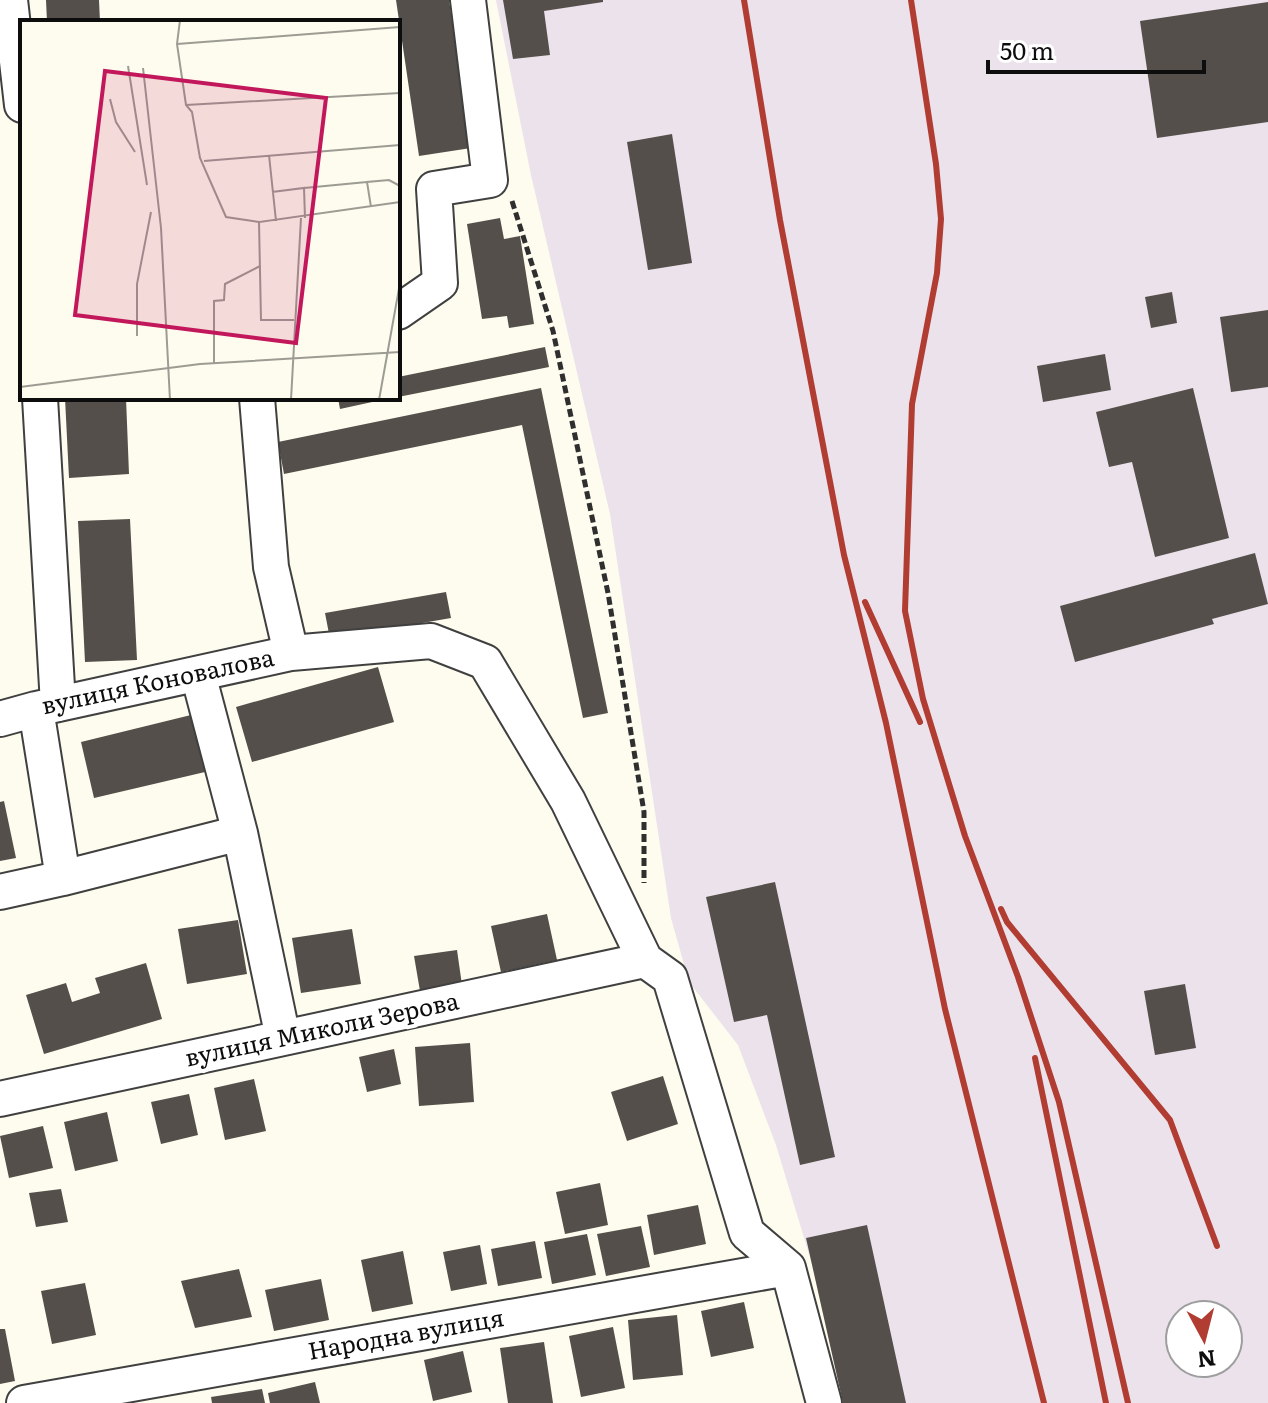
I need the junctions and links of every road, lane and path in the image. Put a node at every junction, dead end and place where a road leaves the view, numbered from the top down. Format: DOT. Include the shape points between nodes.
graph roads {
  1 [pos="10,0"];
  2 [pos="468,0"];
  3 [pos="20,88"];
  4 [pos="490,180"];
  5 [pos="400,311"];
  6 [pos="40,400"];
  7 [pos="263,401"];
  8 [pos="291,653"];
  9 [pos="198,674"];
  10 [pos="47,706"];
  11 [pos="0,719"];
  12 [pos="240,833"];
  13 [pos="63,878"];
  14 [pos="644,886"];
  15 [pos="0,892"];
  16 [pos="645,960"];
  17 [pos="283,1038"];
  18 [pos="0,1099"];
  19 [pos="788,1268"];
  20 [pos="24,1403"];
  21 [pos="824,1403"];
  1 -- 3 [label="street"];
  2 -- 4 [label="street"];
  4 -- 5 [label="street" via="434,189 440,283"];
  4 -- 14 [label="path" via="515,203 553,331 611,608 644,812"];
  6 -- 10 [label="street"];
  7 -- 8 [label="street, вулиця Коновалова" via="271,567"];
  8 -- 9 [label="street, вулиця Коновалова"];
  8 -- 16 [label="street" via="431,641 485,662 568,801"];
  9 -- 10 [label="street, вулиця Коновалова"];
  9 -- 12 [label="street"];
  10 -- 11 [label="street, вулиця Коновалова"];
  10 -- 13 [label="street"];
  12 -- 13 [label="street"];
  12 -- 17 [label="street"];
  13 -- 15 [label="street"];
  16 -- 17 [label="street, вулиця Миколи Зерова"];
  16 -- 19 [label="street" via="670,978 747,1233"];
  17 -- 18 [label="street, вулиця Миколи Зерова"];
  19 -- 20 [label="street, Народна вулиця"];
  19 -- 21 [label="street"];
}
